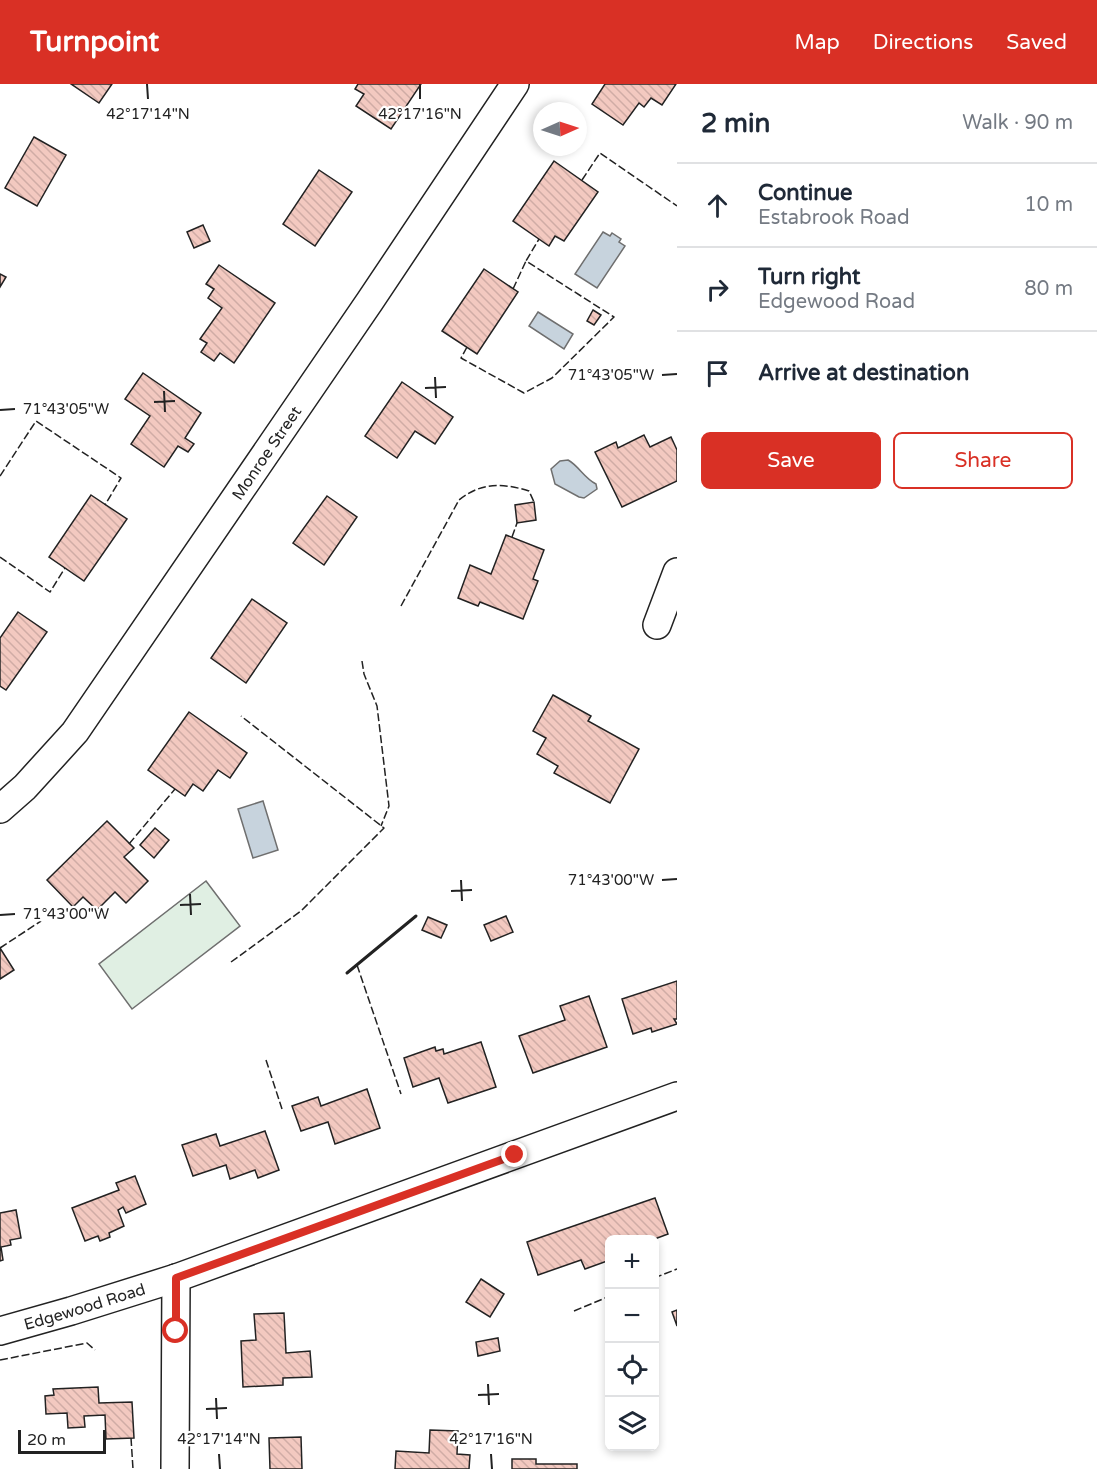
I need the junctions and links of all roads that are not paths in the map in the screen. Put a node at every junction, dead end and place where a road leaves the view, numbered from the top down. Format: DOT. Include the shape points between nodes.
graph roads {
  1 [pos="515,84"];
  2 [pos="677,572"];
  3 [pos="657,626"];
  4 [pos="0,809"];
  5 [pos="677,1096"];
  6 [pos="176,1278"];
  7 [pos="0,1331"];
  8 [pos="175,1469"];
  1 -- 4 [label="street, Monroe Street" via="75,732"];
  2 -- 3 [label="street"];
  5 -- 6 [label="street, Edgewood Road"];
  6 -- 7 [label="street, Edgewood Road"];
  6 -- 8 [label="street"];
}
